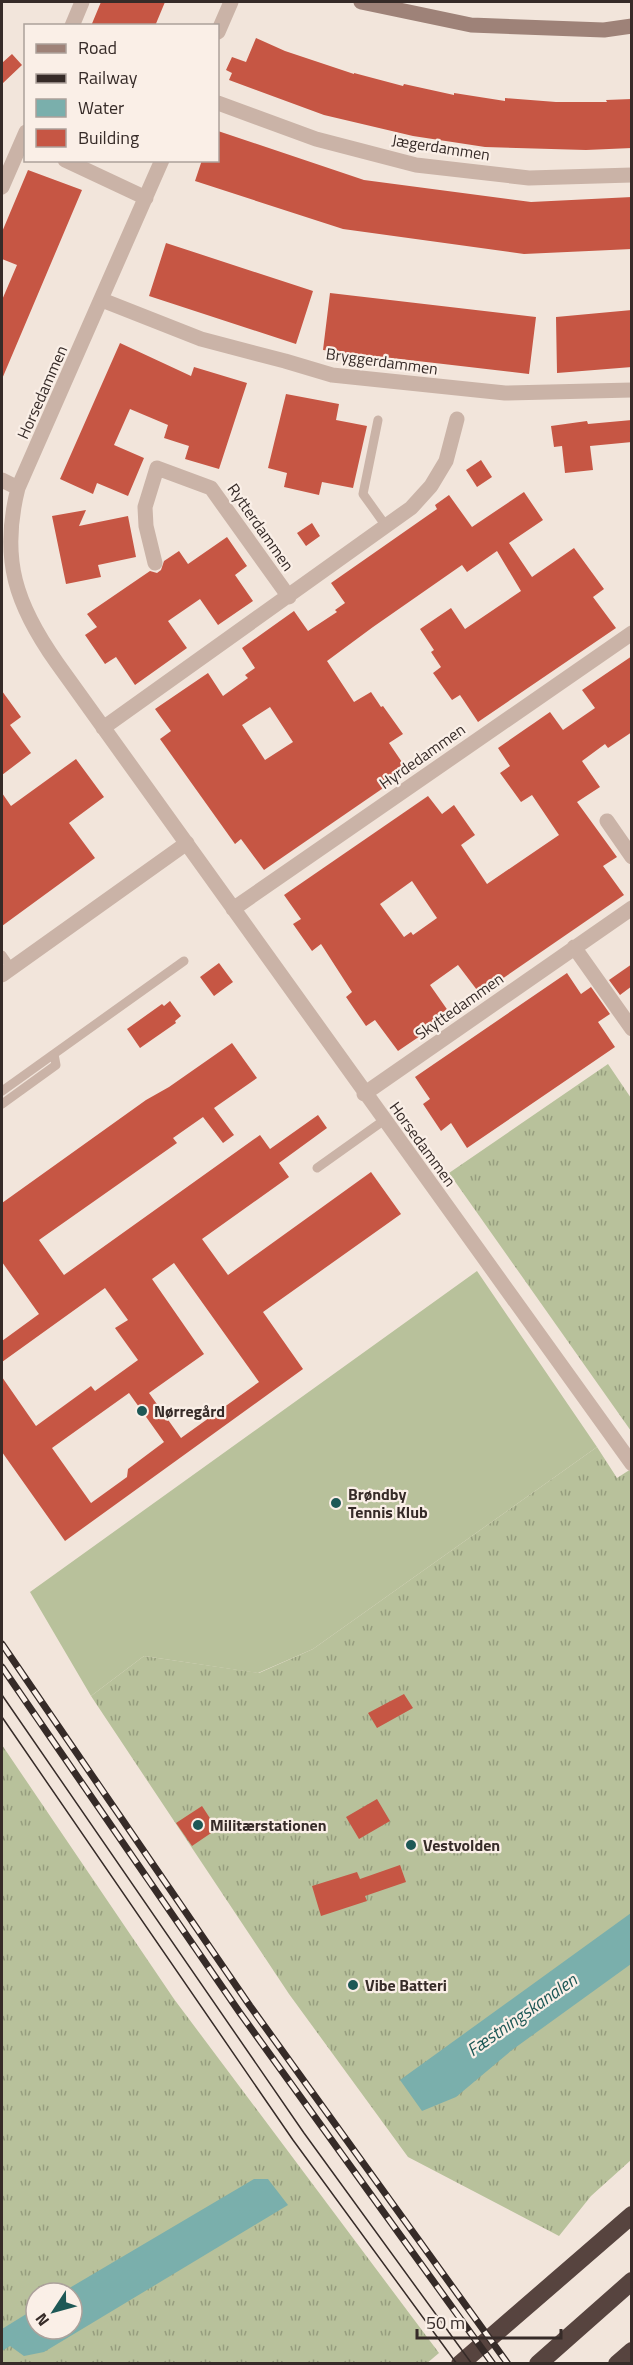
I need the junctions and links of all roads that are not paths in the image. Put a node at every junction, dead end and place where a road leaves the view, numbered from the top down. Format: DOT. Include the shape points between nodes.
graph roads {
  1 [pos="82,2"];
  2 [pos="231,2"];
  3 [pos="361,2"];
  4 [pos="73,24"];
  5 [pos="632,26"];
  6 [pos="219,30"];
  7 [pos="219,103"];
  8 [pos="24,138"];
  9 [pos="69,162"];
  10 [pos="161,162"];
  11 [pos="632,175"];
  12 [pos="2,187"];
  13 [pos="146,198"];
  14 [pos="102,300"];
  15 [pos="632,390"];
  16 [pos="457,419"];
  17 [pos="378,420"];
  18 [pos="2,480"];
  19 [pos="18,488"];
  20 [pos="386,526"];
  21 [pos="155,563"];
  22 [pos="289,597"];
  23 [pos="632,633"];
  24 [pos="103,728"];
  25 [pos="608,821"];
  26 [pos="187,843"];
  27 [pos="632,857"];
  28 [pos="632,908"];
  29 [pos="233,909"];
  30 [pos="574,947"];
  31 [pos="2,955"];
  32 [pos="184,961"];
  33 [pos="6,972"];
  34 [pos="632,1029"];
  35 [pos="54,1054"];
  36 [pos="2,1092"];
  37 [pos="364,1094"];
  38 [pos="2,1104"];
  39 [pos="384,1121"];
  40 [pos="317,1168"];
  41 [pos="631,1461"];
  42 [pos="632,2215"];
  43 [pos="632,2281"];
  44 [pos="632,2351"];
  45 [pos="460,2364"];
  46 [pos="538,2364"];
  47 [pos="617,2364"];
  1 -- 4 [label="street"];
  2 -- 6 [label="street"];
  3 -- 5 [label="street" via="471,25 604,30"];
  7 -- 11 [label="street, Jægerdammen" via="316,139 416,165 529,178"];
  8 -- 12 [label="street"];
  9 -- 13 [label="street"];
  10 -- 13 [label="street, Horsedammen"];
  13 -- 14 [label="street, Horsedammen"];
  14 -- 15 [label="street, Bryggerdammen" via="201,339 332,375 505,393"];
  14 -- 19 [label="street, Horsedammen"];
  16 -- 20 [label="street, Rytterdammen" via="446,461 430,486 411,508"];
  17 -- 20 [label="lane" via="363,494"];
  18 -- 19 [label="street"];
  19 -- 24 [label="street, Horsedammen" via="9,535 10,567 19,600 33,629"];
  20 -- 22 [label="street, Rytterdammen"];
  21 -- 22 [label="street, Rytterdammen" via="145,507 157,468 212,488"];
  22 -- 24 [label="street, Rytterdammen"];
  23 -- 29 [label="street, Hyrdedammen"];
  24 -- 26 [label="street, Horsedammen"];
  25 -- 27 [label="street"];
  26 -- 29 [label="street, Horsedammen"];
  26 -- 33 [label="street"];
  28 -- 30 [label="street, Skyttedammen"];
  29 -- 37 [label="street, Horsedammen"];
  30 -- 34 [label="street"];
  30 -- 37 [label="street, Skyttedammen"];
  31 -- 33 [label="lane"];
  32 -- 35 [label="lane"];
  35 -- 36 [label="lane"];
  35 -- 38 [label="lane" via="56,1065"];
  37 -- 39 [label="street, Horsedammen"];
  39 -- 40 [label="lane"];
  39 -- 41 [label="street, Horsedammen"];
  42 -- 45 [label="highway"];
  43 -- 46 [label="highway"];
  44 -- 47 [label="highway"];
}
